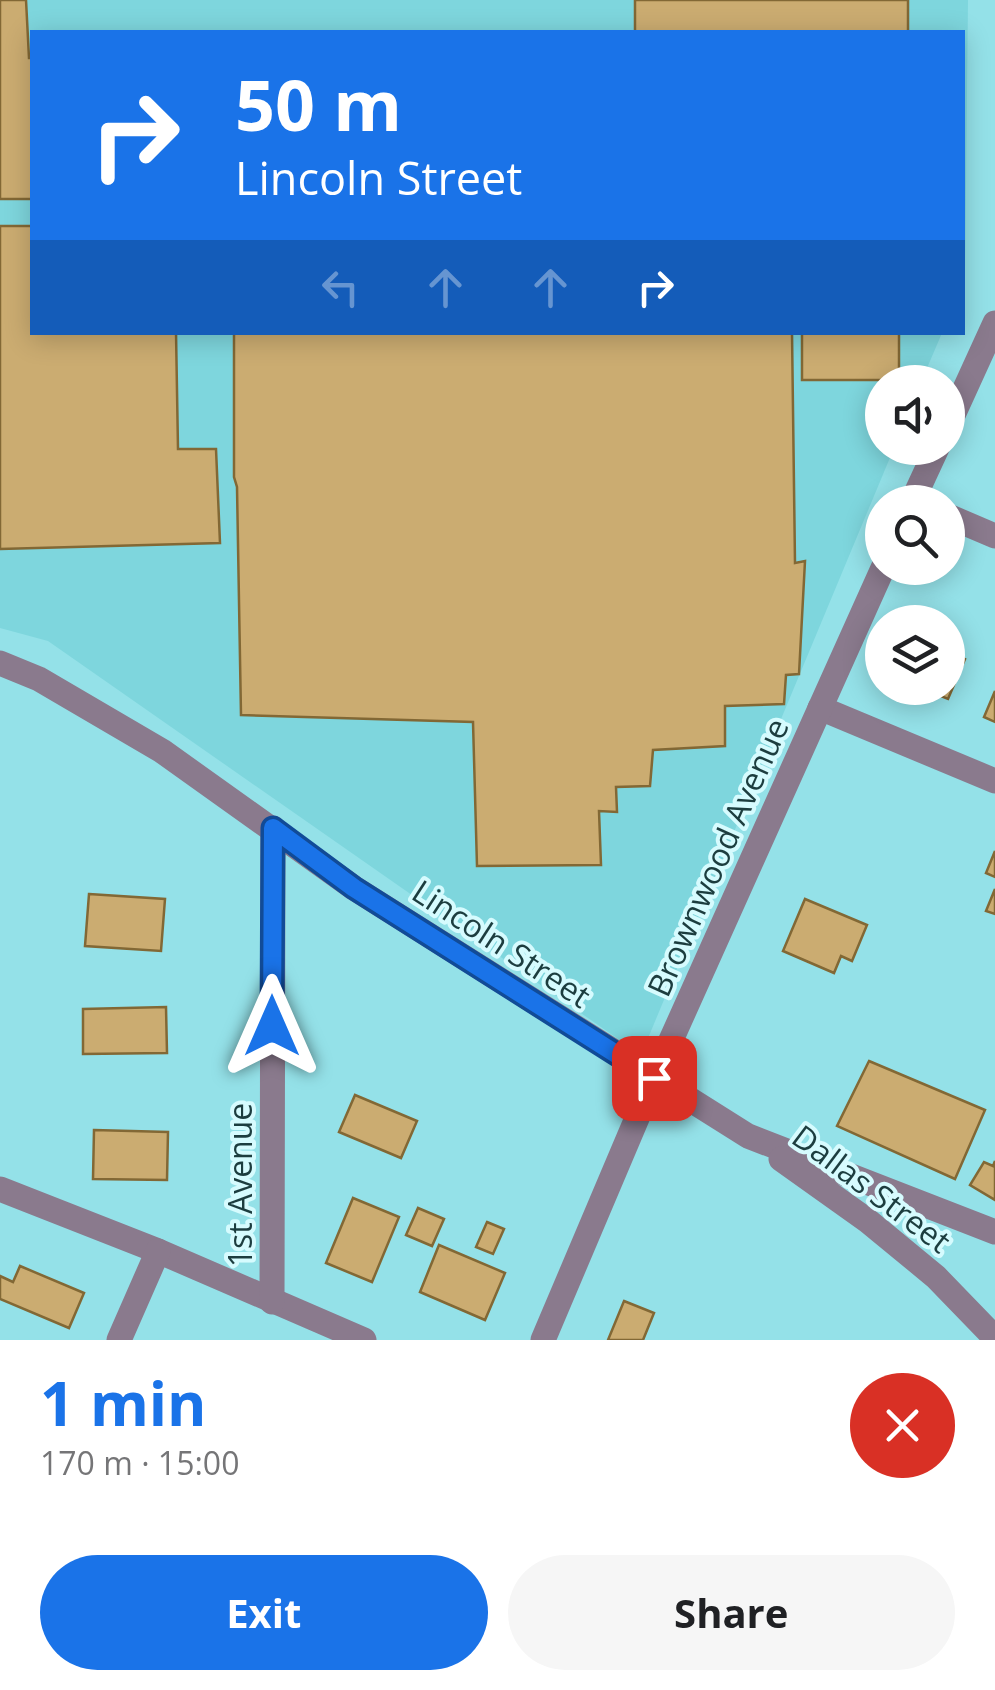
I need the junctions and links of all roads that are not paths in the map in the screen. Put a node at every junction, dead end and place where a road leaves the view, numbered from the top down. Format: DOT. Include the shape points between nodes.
graph roads {
  1 [pos="995,323"];
  2 [pos="965,389"];
  3 [pos="965,523"];
  4 [pos="995,536"];
  5 [pos="875,585"];
  6 [pos="0,663"];
  7 [pos="820,708"];
  8 [pos="995,781"];
  9 [pos="273,828"];
  10 [pos="654,1078"];
  11 [pos="748,1136"];
  12 [pos="0,1190"];
  13 [pos="995,1232"];
  14 [pos="158,1250"];
  15 [pos="272,1302"];
  16 [pos="995,1338"];
  17 [pos="118,1340"];
  18 [pos="364,1340"];
  19 [pos="543,1340"];
  1 -- 2 [label="street"];
  3 -- 4 [label="street"];
  5 -- 7 [label="street, Brownwood Avenue"];
  6 -- 9 [label="street, Lincoln Street" via="162,751"];
  7 -- 8 [label="street"];
  7 -- 10 [label="street, Brownwood Avenue"];
  9 -- 10 [label="street, Lincoln Street" via="354,888"];
  9 -- 15 [label="street, 1st Avenue"];
  10 -- 11 [label="street, Lincoln Street"];
  10 -- 19 [label="street, Brownwood Avenue"];
  11 -- 13 [label="street, Lincoln Street"];
  11 -- 16 [label="street, Dallas Street" via="868,1220 936,1276"];
  12 -- 14 [label="street"];
  14 -- 15 [label="street"];
  14 -- 17 [label="street"];
  15 -- 18 [label="street"];
}
